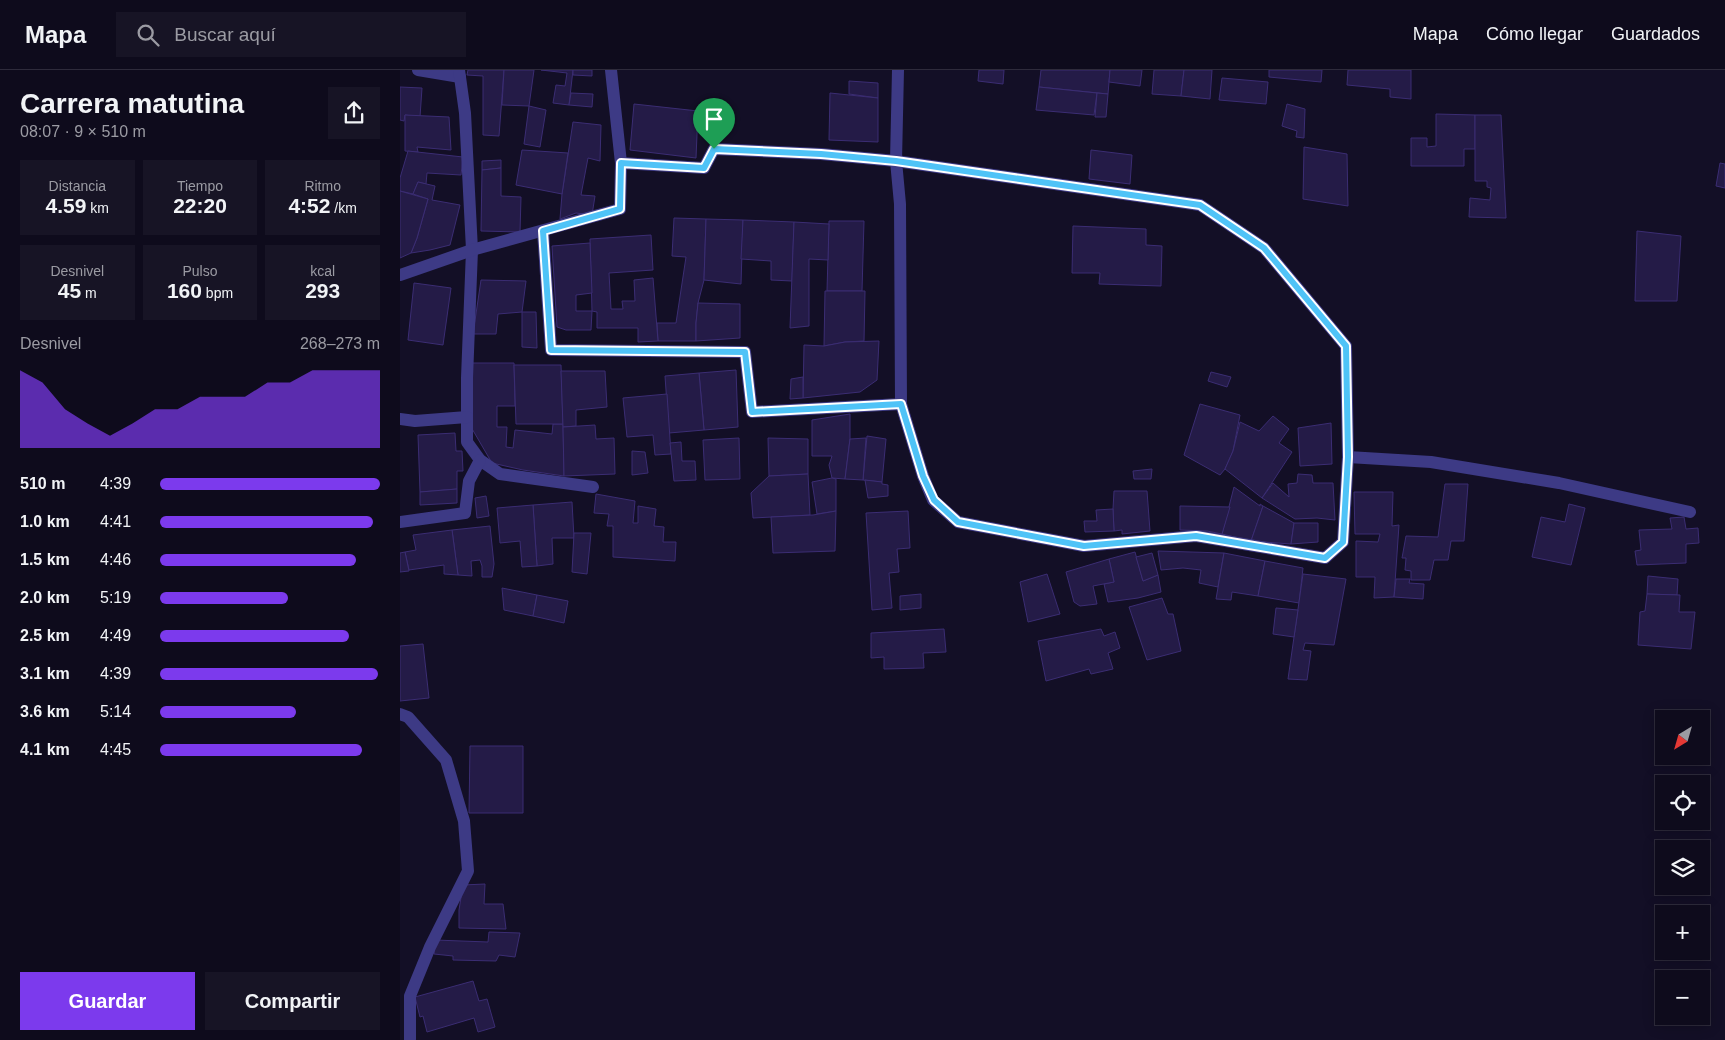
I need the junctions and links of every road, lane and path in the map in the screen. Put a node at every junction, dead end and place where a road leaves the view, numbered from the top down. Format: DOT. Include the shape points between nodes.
graph roads {
  1 [pos="418,70"];
  2 [pos="611,70"];
  3 [pos="898,70"];
  4 [pos="459,73"];
  5 [pos="896,161"];
  6 [pos="621,163"];
  7 [pos="543,231"];
  8 [pos="472,250"];
  9 [pos="400,275"];
  10 [pos="901,404"];
  11 [pos="467,417"];
  12 [pos="400,419"];
  13 [pos="1348,457"];
  14 [pos="480,460"];
  15 [pos="593,487"];
  16 [pos="1690,512"];
  17 [pos="400,522"];
  18 [pos="400,714"];
  19 [pos="410,1039"];
  1 -- 4 [label="street"];
  2 -- 6 [label="street"];
  3 -- 5 [label="street"];
  4 -- 8 [label="street" via="465,113"];
  5 -- 6 [label="street" via="714,149 704,168"];
  5 -- 10 [label="street" via="900,204"];
  5 -- 13 [label="street" via="1200,205 1264,248 1346,346"];
  6 -- 7 [label="street" via="620,209"];
  7 -- 8 [label="street"];
  7 -- 10 [label="street" via="551,350 745,352 752,412"];
  8 -- 9 [label="street"];
  8 -- 11 [label="street"];
  10 -- 13 [label="street" via="923,476 934,500 958,522 1084,546 1196,536 1325,558 1343,542"];
  11 -- 12 [label="street"];
  11 -- 14 [label="street" via="467,442"];
  13 -- 16 [label="street" via="1441,463 1559,483"];
  14 -- 15 [label="street" via="500,474"];
  14 -- 17 [label="street" via="469,481 465,513"];
  18 -- 19 [label="street" via="408,717 446,760 464,821 468,871 410,996"];
}
